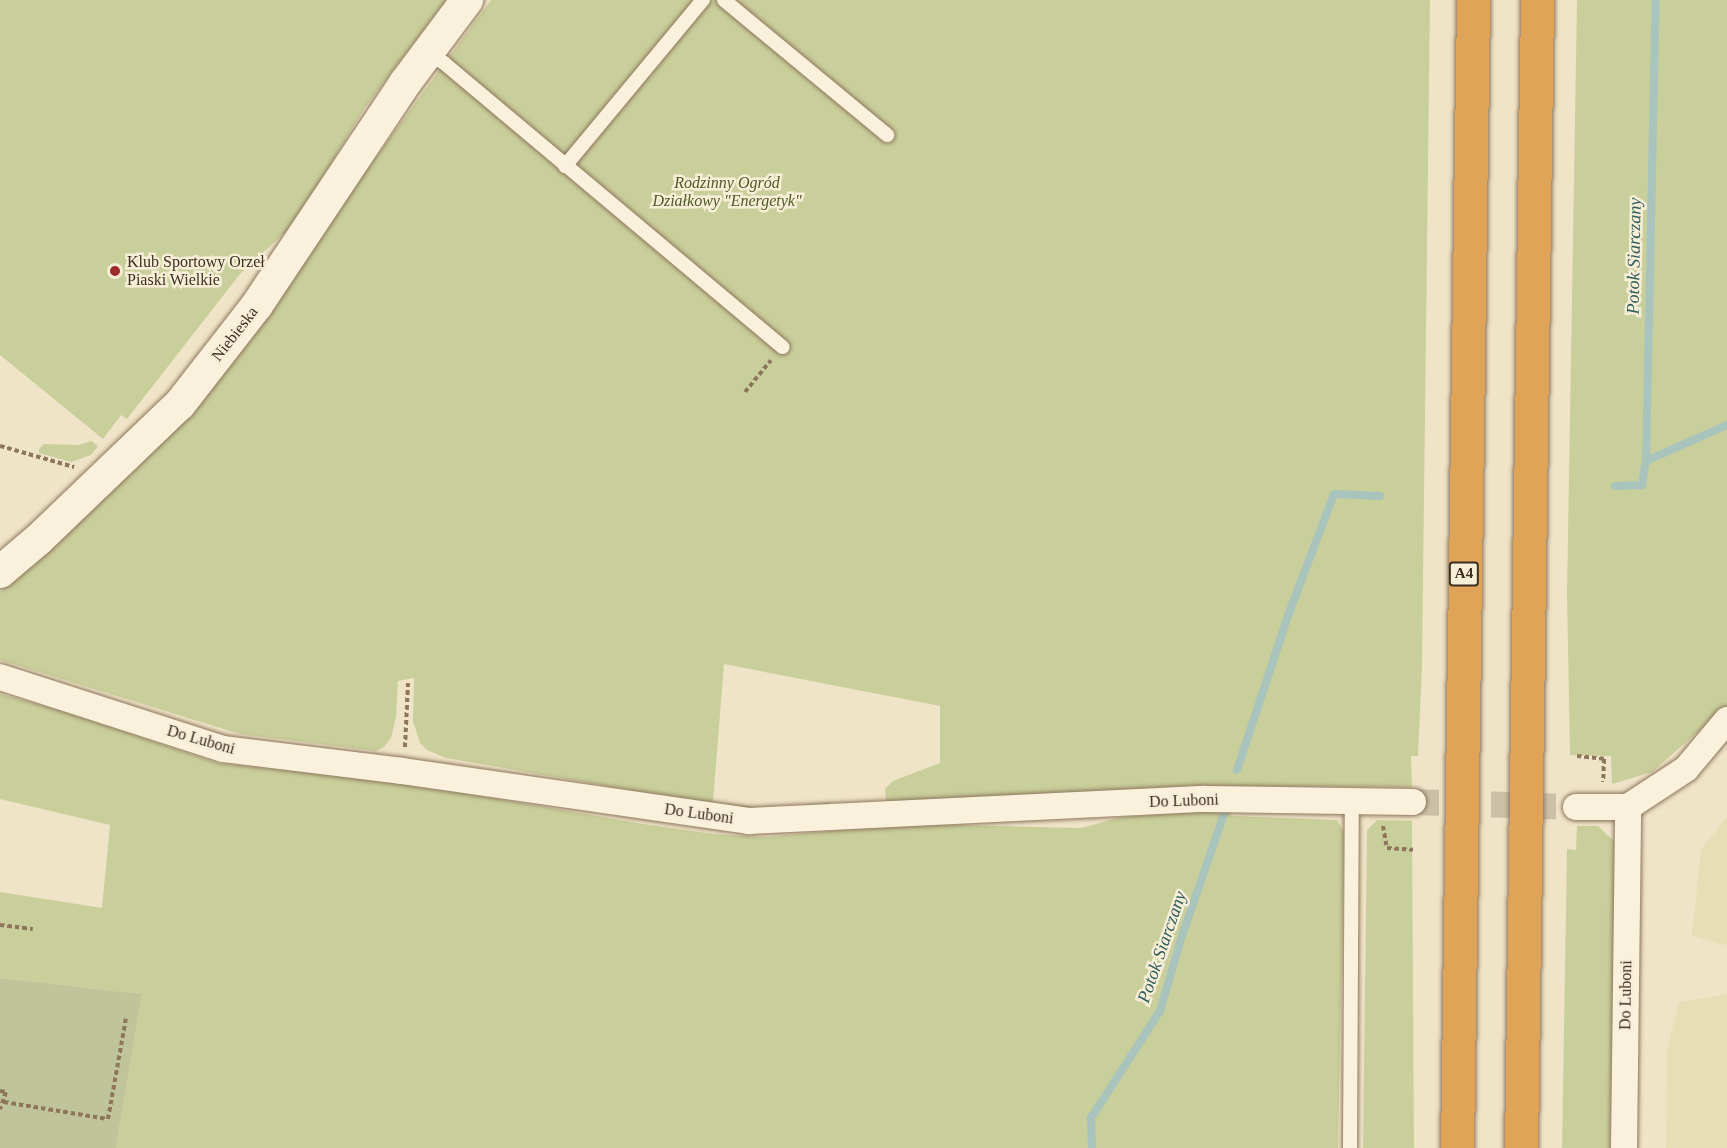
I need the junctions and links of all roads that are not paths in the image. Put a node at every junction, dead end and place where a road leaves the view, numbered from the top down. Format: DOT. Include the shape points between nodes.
graph roads {
  1 [pos="467,0"];
  2 [pos="703,0"];
  3 [pos="724,0"];
  4 [pos="1473,0"];
  5 [pos="1537,0"];
  6 [pos="427,53"];
  7 [pos="887,135"];
  8 [pos="565,166"];
  9 [pos="783,347"];
  10 [pos="0,572"];
  11 [pos="0,677"];
  12 [pos="1727,720"];
  13 [pos="1352,801"];
  14 [pos="1413,802"];
  15 [pos="1576,807"];
  16 [pos="1628,807"];
  17 [pos="1350,1148"];
  18 [pos="1457,1148"];
  19 [pos="1521,1148"];
  20 [pos="1624,1148"];
  1 -- 6 [label="street, Niebieska"];
  2 -- 8 [label="lane"];
  3 -- 7 [label="lane"];
  4 -- 18 [label="highway, A4"];
  5 -- 19 [label="highway"];
  6 -- 8 [label="lane" via="444,63"];
  6 -- 10 [label="street, Niebieska" via="257,306 180,404"];
  8 -- 9 [label="lane"];
  11 -- 13 [label="street, Do Luboni" via="223,749 748,821 1204,799"];
  12 -- 16 [label="street" via="1686,770"];
  13 -- 14 [label="street, Do Luboni"];
  13 -- 17 [label="lane"];
  15 -- 16 [label="street"];
  16 -- 20 [label="street, Do Luboni"];
}
